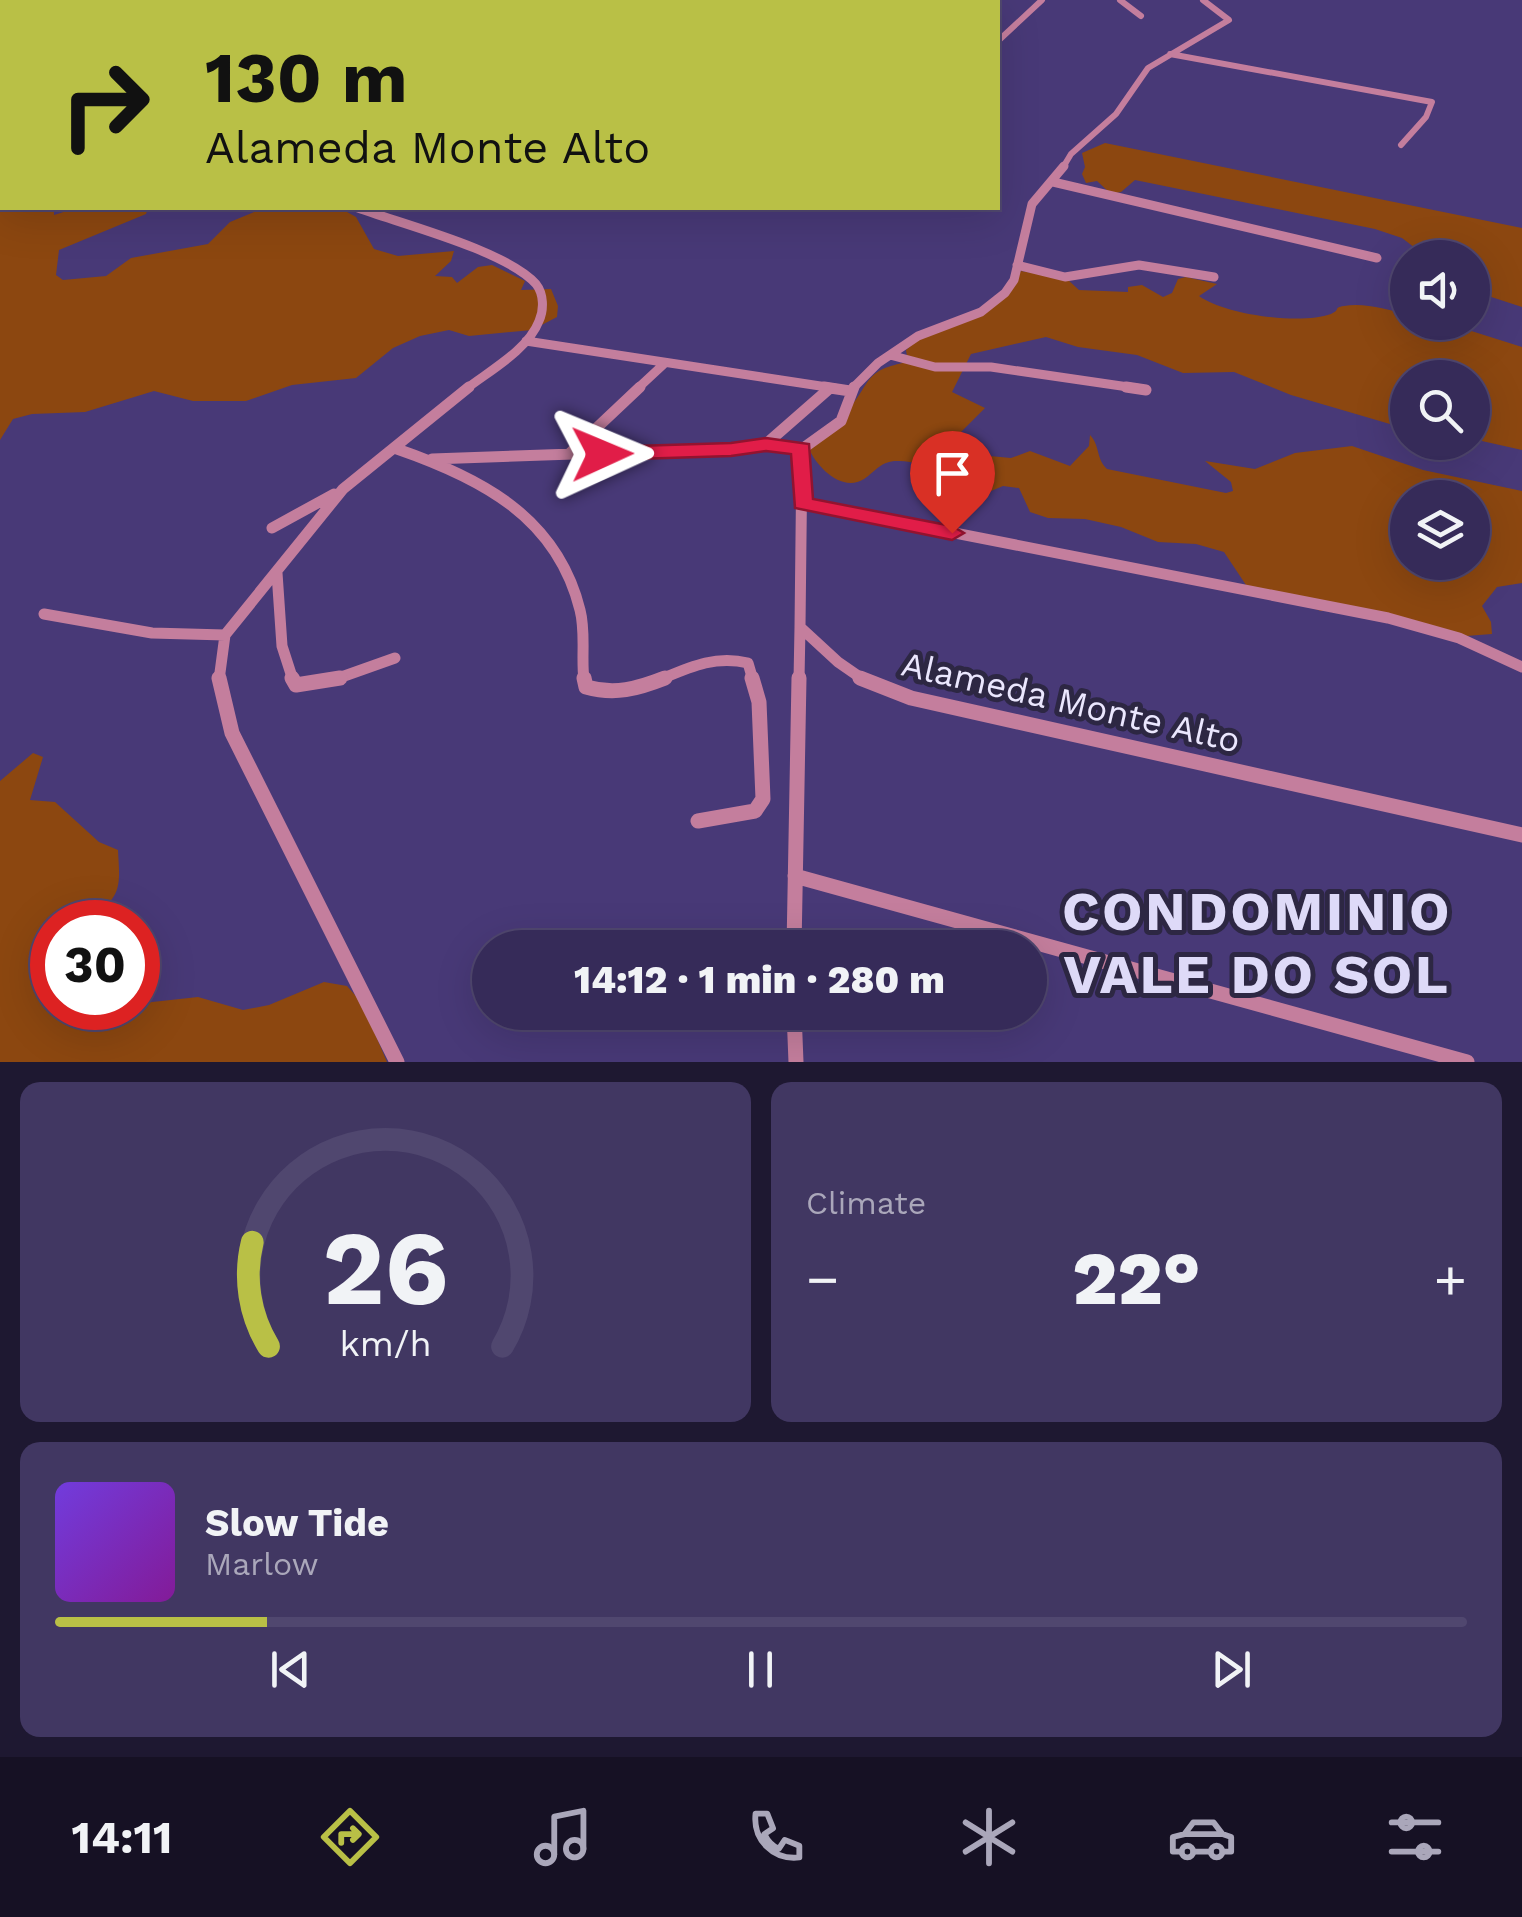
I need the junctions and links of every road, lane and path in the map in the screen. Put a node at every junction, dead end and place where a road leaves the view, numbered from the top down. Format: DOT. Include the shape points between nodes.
graph roads {
  1 [pos="1042,0"];
  2 [pos="1120,0"];
  3 [pos="1206,2"];
  4 [pos="1141,16"];
  5 [pos="1000,39"];
  6 [pos="1170,54"];
  7 [pos="1401,145"];
  8 [pos="1053,182"];
  9 [pos="364,210"];
  10 [pos="1377,258"];
  11 [pos="1017,265"];
  12 [pos="1214,277"];
  13 [pos="526,341"];
  14 [pos="890,355"];
  15 [pos="665,363"];
  16 [pos="830,388"];
  17 [pos="1146,390"];
  18 [pos="850,392"];
  19 [pos="766,444"];
  20 [pos="802,448"];
  21 [pos="397,449"];
  22 [pos="569,454"];
  23 [pos="428,459"];
  24 [pos="344,489"];
  25 [pos="802,503"];
  26 [pos="272,528"];
  27 [pos="277,573"];
  28 [pos="44,614"];
  29 [pos="800,627"];
  30 [pos="225,636"];
  31 [pos="394,658"];
  32 [pos="1522,667"];
  33 [pos="698,821"];
  34 [pos="1522,835"];
  35 [pos="795,876"];
  36 [pos="794,930"];
  37 [pos="795,1030"];
  38 [pos="397,1062"];
  39 [pos="796,1062"];
  40 [pos="1467,1062"];
  1 -- 5 [label="street"];
  2 -- 4 [label="street"];
  3 -- 6 [label="street" via="1229,20"];
  6 -- 7 [label="street" via="1432,102"];
  6 -- 8 [label="street" via="1143,72 1116,114 1071,154"];
  8 -- 10 [label="street"];
  8 -- 11 [label="street" via="1030,210"];
  9 -- 13 [label="street" via="482,252 532,279 542,295 542,319"];
  11 -- 12 [label="street" via="1065,277 1139,265"];
  11 -- 14 [label="street" via="1010,288 991,306"];
  13 -- 15 [label="street"];
  13 -- 21 [label="street"];
  14 -- 17 [label="street" via="935,367 990,367"];
  14 -- 18 [label="street"];
  15 -- 16 [label="street"];
  15 -- 22 [label="street"];
  16 -- 18 [label="street"];
  16 -- 19 [label="street"];
  18 -- 20 [label="street" via="841,421"];
  19 -- 20 [label="street"];
  19 -- 22 [label="street"];
  20 -- 25 [label="street"];
  21 -- 23 [label="street"];
  21 -- 24 [label="street"];
  22 -- 23 [label="street"];
  23 -- 33 [label="street" via="510,500 558,549 582,615 586,687 628,689 722,659 748,664 760,702 764,798 755,811"];
  24 -- 26 [label="street"];
  24 -- 27 [label="street"];
  25 -- 29 [label="street"];
  25 -- 32 [label="street" via="1328,607 1457,637"];
  27 -- 30 [label="street"];
  27 -- 31 [label="street" via="282,636 296,686"];
  28 -- 30 [label="street" via="152,633"];
  29 -- 34 [label="street, Alameda Monte Alto" via="842,670 884,691"];
  29 -- 35 [label="street"];
  30 -- 38 [label="street" via="219,679 232,733"];
  35 -- 36 [label="street"];
  35 -- 40 [label="street"];
  37 -- 39 [label="street"];
}
